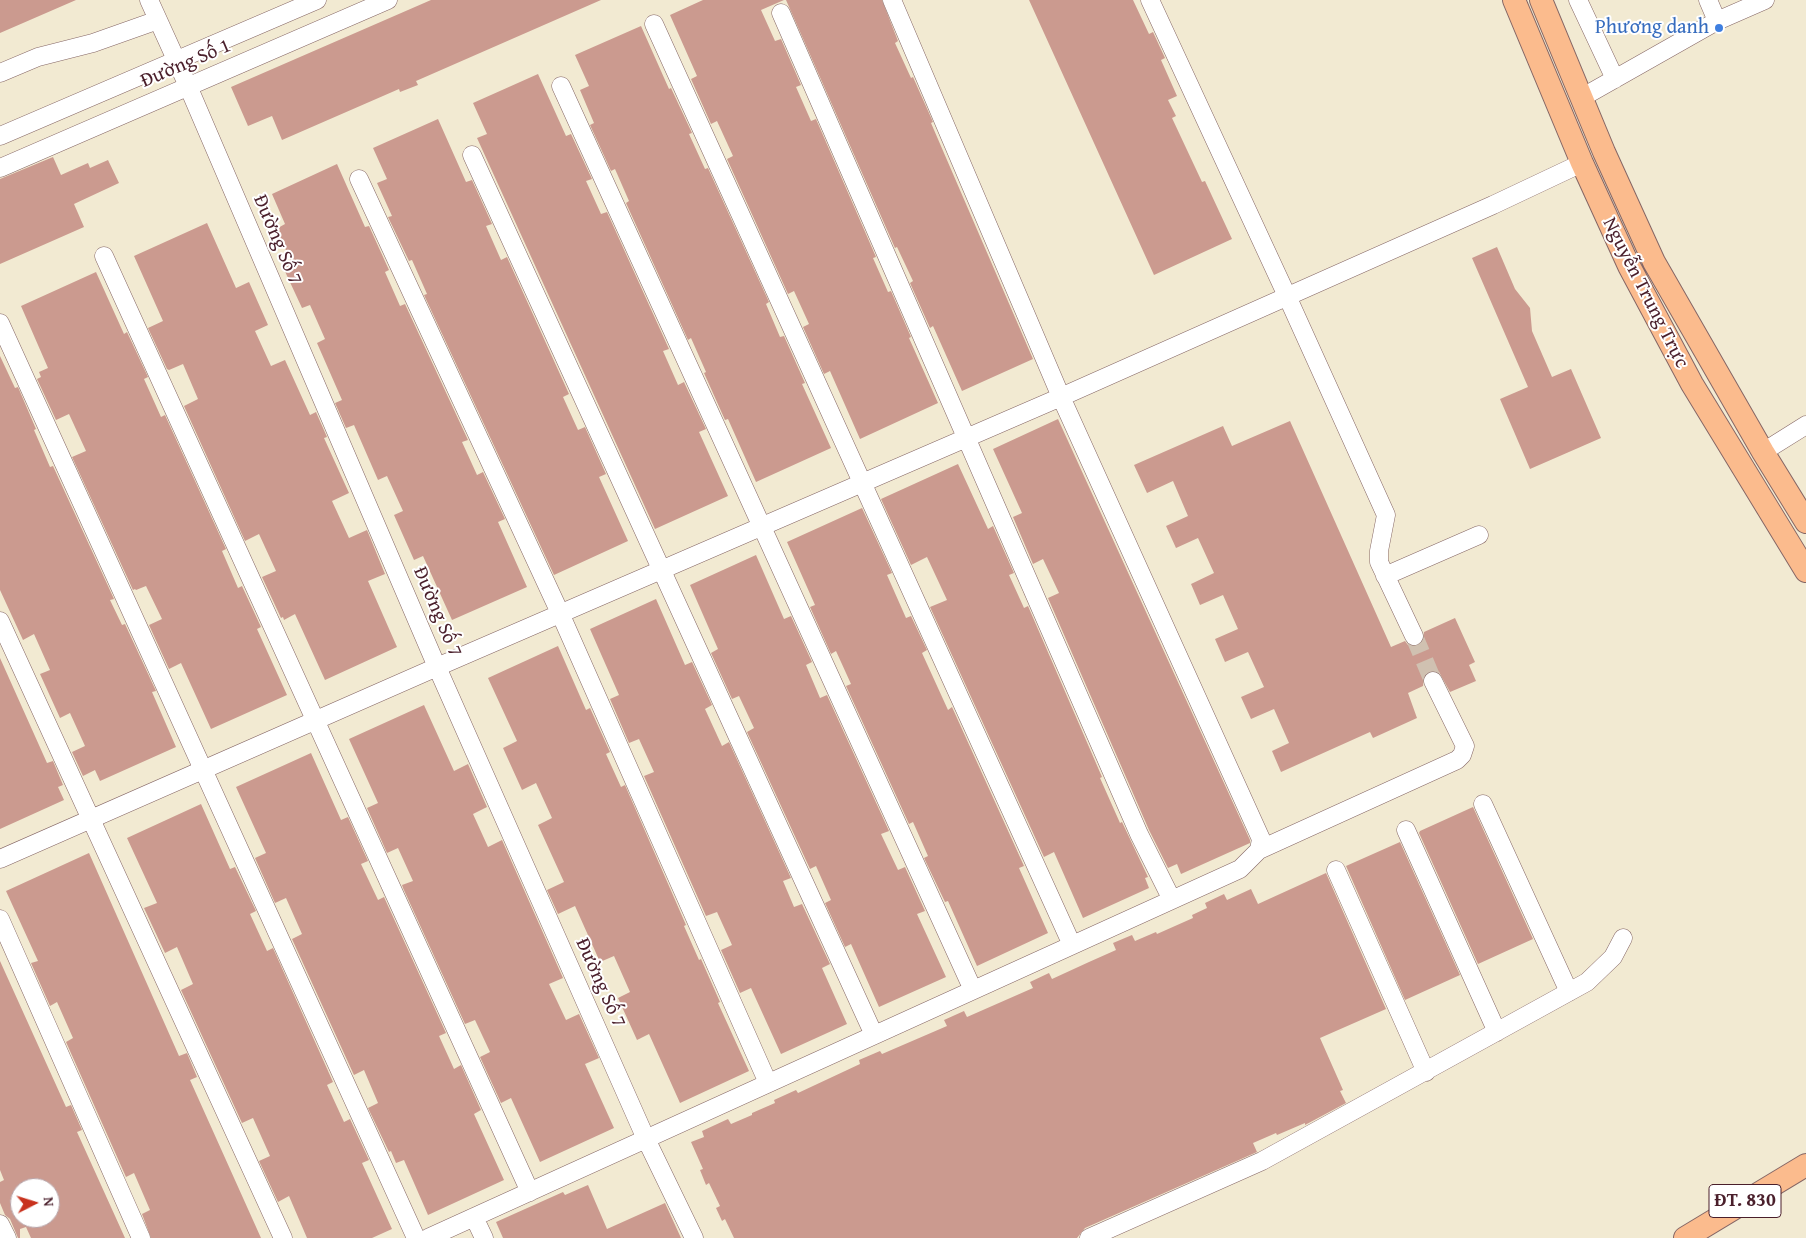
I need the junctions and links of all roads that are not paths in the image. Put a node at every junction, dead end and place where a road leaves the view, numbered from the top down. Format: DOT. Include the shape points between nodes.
graph roads {
  1 [pos="149,0"];
  2 [pos="317,0"];
  3 [pos="388,0"];
  4 [pos="892,0"];
  5 [pos="1150,0"];
  6 [pos="1514,0"];
  7 [pos="1541,0"];
  8 [pos="1578,0"];
  9 [pos="1708,0"];
  10 [pos="1765,0"];
  11 [pos="781,13"];
  12 [pos="158,20"];
  13 [pos="1718,21"];
  14 [pos="654,24"];
  15 [pos="176,60"];
  16 [pos="0,72"];
  17 [pos="1615,79"];
  18 [pos="188,86"];
  19 [pos="561,86"];
  20 [pos="1581,98"];
  21 [pos="0,136"];
  22 [pos="1604,152"];
  23 [pos="472,155"];
  24 [pos="1582,163"];
  25 [pos="0,168"];
  26 [pos="359,179"];
  27 [pos="104,256"];
  28 [pos="1287,296"];
  29 [pos="0,323"];
  30 [pos="1061,397"];
  31 [pos="1806,425"];
  32 [pos="966,437"];
  33 [pos="1763,452"];
  34 [pos="863,482"];
  35 [pos="1806,522"];
  36 [pos="762,526"];
  37 [pos="1479,535"];
  38 [pos="661,569"];
  39 [pos="1806,571"];
  40 [pos="1385,576"];
  41 [pos="560,613"];
  42 [pos="0,621"];
  43 [pos="1414,636"];
  44 [pos="437,666"];
  45 [pos="1434,681"];
  46 [pos="315,720"];
  47 [pos="203,769"];
  48 [pos="1483,804"];
  49 [pos="90,819"];
  50 [pos="1406,830"];
  51 [pos="1259,850"];
  52 [pos="0,859"];
  53 [pos="1336,870"];
  54 [pos="1172,900"];
  55 [pos="0,919"];
  56 [pos="1623,938"];
  57 [pos="1072,945"];
  58 [pos="973,990"];
  59 [pos="1569,992"];
  60 [pos="1497,1032"];
  61 [pos="874,1036"];
  62 [pos="1426,1072"];
  63 [pos="768,1083"];
  64 [pos="646,1139"];
  65 [pos="1806,1165"];
  66 [pos="530,1192"];
  67 [pos="474,1217"];
  68 [pos="0,1224"];
  69 [pos="7,1238"];
  70 [pos="141,1238"];
  71 [pos="283,1238"];
  72 [pos="416,1238"];
  73 [pos="428,1238"];
  74 [pos="484,1238"];
  75 [pos="694,1238"];
  76 [pos="1089,1238"];
  77 [pos="1685,1238"];
  1 -- 12 [label="street, Đường Số 7"];
  2 -- 15 [label="street, Đường Số 1"];
  3 -- 18 [label="street, Đường Số 1"];
  4 -- 30 [label="street"];
  5 -- 28 [label="street"];
  6 -- 24 [label="main road, Nguyễn Trung Trực"];
  7 -- 20 [label="main road, Nguyễn Trung Trực"];
  8 -- 17 [label="street"];
  9 -- 13 [label="street"];
  10 -- 13 [label="street"];
  11 -- 32 [label="street"];
  12 -- 15 [label="street, Đường Số 7"];
  12 -- 16 [label="street"];
  13 -- 17 [label="street"];
  14 -- 34 [label="street"];
  15 -- 18 [label="street, Đường Số 7"];
  15 -- 21 [label="street, Đường Số 1"];
  17 -- 20 [label="street"];
  18 -- 25 [label="street, Đường Số 1"];
  18 -- 44 [label="street, Đường Số 7"];
  19 -- 36 [label="street"];
  20 -- 22 [label="main road, Nguyễn Trung Trực"];
  22 -- 24 [label="main road"];
  22 -- 33 [label="main road, Nguyễn Trung Trực" via="1654,262"];
  23 -- 38 [label="street"];
  24 -- 28 [label="street"];
  24 -- 39 [label="main road, Nguyễn Trung Trực" via="1629,266 1692,384"];
  26 -- 41 [label="street"];
  27 -- 46 [label="street"];
  28 -- 30 [label="street"];
  28 -- 40 [label="street" via="1386,515 1379,551 1379,562"];
  29 -- 47 [label="street"];
  30 -- 32 [label="street"];
  30 -- 51 [label="street" via="1261,839"];
  31 -- 33 [label="street"];
  32 -- 34 [label="street"];
  32 -- 54 [label="street" via="1139,834"];
  33 -- 35 [label="main road, Nguyễn Trung Trực"];
  34 -- 36 [label="street"];
  34 -- 57 [label="street"];
  36 -- 38 [label="street"];
  36 -- 58 [label="street"];
  37 -- 40 [label="street"];
  38 -- 41 [label="street"];
  38 -- 61 [label="street"];
  40 -- 43 [label="street"];
  41 -- 44 [label="street"];
  41 -- 63 [label="street"];
  42 -- 49 [label="street"];
  44 -- 46 [label="street"];
  44 -- 64 [label="street, Đường Số 7"];
  45 -- 51 [label="street" via="1465,746 1457,760"];
  46 -- 47 [label="street"];
  46 -- 66 [label="street"];
  47 -- 49 [label="street"];
  47 -- 72 [label="street"];
  48 -- 59 [label="street"];
  49 -- 52 [label="street"];
  49 -- 71 [label="street"];
  50 -- 60 [label="street"];
  51 -- 54 [label="street" via="1240,869"];
  53 -- 62 [label="street"];
  54 -- 57 [label="street"];
  55 -- 70 [label="street"];
  56 -- 59 [label="street" via="1613,957 1587,982"];
  57 -- 58 [label="street"];
  58 -- 61 [label="street"];
  59 -- 60 [label="street"];
  60 -- 62 [label="street"];
  61 -- 63 [label="street"];
  62 -- 76 [label="street" via="1262,1162"];
  63 -- 64 [label="street"];
  64 -- 66 [label="street"];
  64 -- 75 [label="street, Đường Số 7"];
  65 -- 77 [label="main road, ĐT. 830"];
  66 -- 67 [label="street"];
  67 -- 73 [label="street"];
  67 -- 74 [label="street"];
  68 -- 69 [label="street"];
}
